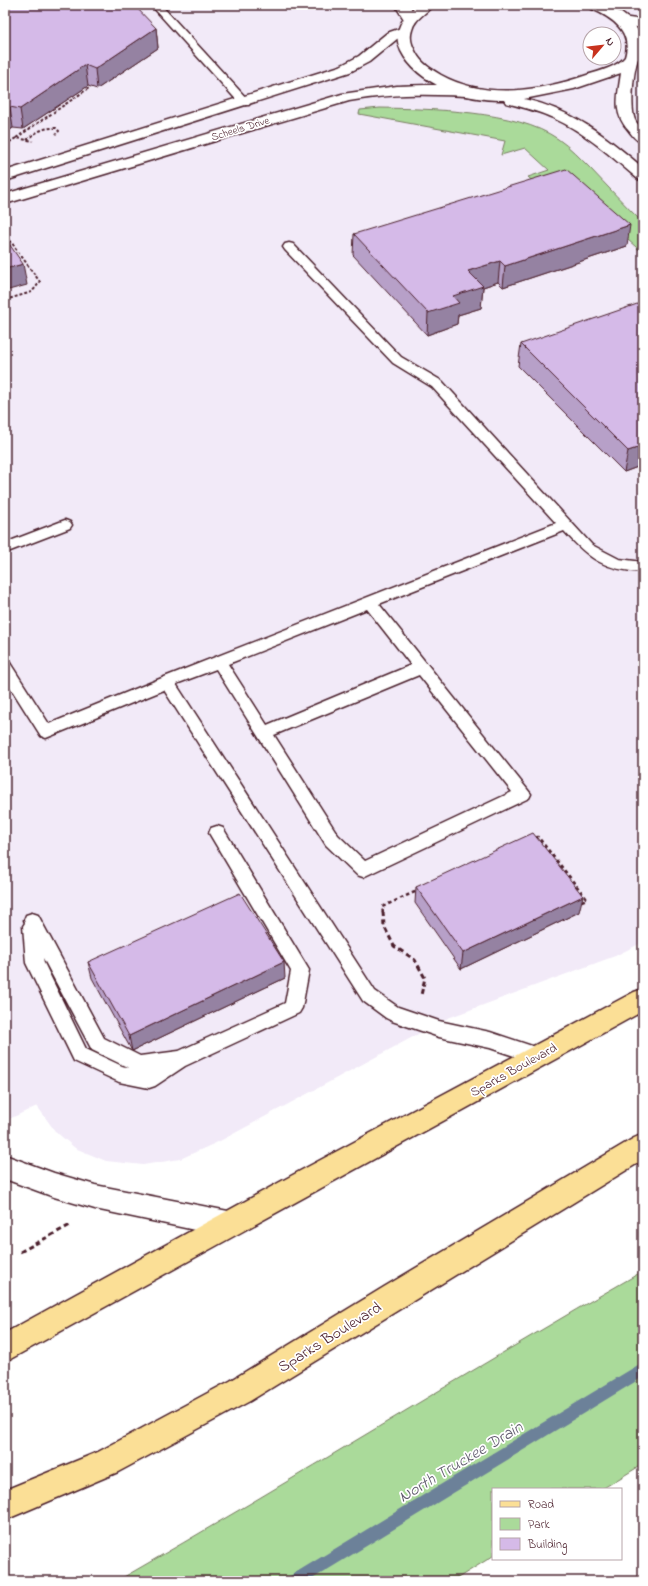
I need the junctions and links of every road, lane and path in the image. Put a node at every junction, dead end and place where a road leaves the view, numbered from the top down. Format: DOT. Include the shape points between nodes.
graph roads {
  1 [pos="156,5"];
  2 [pos="402,5"];
  3 [pos="426,5"];
  4 [pos="594,5"];
  5 [pos="618,15"];
  6 [pos="643,24"];
  7 [pos="407,25"];
  8 [pos="635,56"];
  9 [pos="89,88"];
  10 [pos="484,94"];
  11 [pos="244,103"];
  12 [pos="51,127"];
  13 [pos="16,138"];
  14 [pos="643,138"];
  15 [pos="27,140"];
  16 [pos="5,176"];
  17 [pos="643,176"];
  18 [pos="5,199"];
  19 [pos="5,240"];
  20 [pos="289,247"];
  21 [pos="5,300"];
  22 [pos="65,525"];
  23 [pos="566,525"];
  24 [pos="5,548"];
  25 [pos="643,567"];
  26 [pos="369,602"];
  27 [pos="219,662"];
  28 [pos="5,667"];
  29 [pos="422,667"];
  30 [pos="167,682"];
  31 [pos="264,734"];
  32 [pos="217,834"];
  33 [pos="531,840"];
  34 [pos="424,888"];
  35 [pos="577,903"];
  36 [pos="32,920"];
  37 [pos="420,997"];
  38 [pos="643,999"];
  39 [pos="538,1056"];
  40 [pos="643,1146"];
  41 [pos="5,1172"];
  42 [pos="76,1222"];
  43 [pos="228,1224"];
  44 [pos="20,1252"];
  45 [pos="5,1348"];
  46 [pos="5,1505"];
  1 -- 11 [label="lane"];
  2 -- 7 [label="street"];
  3 -- 7 [label="street, Scheels Drive"];
  4 -- 5 [label="street"];
  5 -- 6 [label="street"];
  5 -- 8 [label="street" via="634,34"];
  7 -- 10 [label="street" via="404,41 414,62 434,78 452,86"];
  7 -- 11 [label="street, Scheels Drive" via="373,53 345,69"];
  8 -- 10 [label="street" via="611,72 581,82 539,92"];
  8 -- 14 [label="street" via="624,106 628,122"];
  9 -- 13 [label="path"];
  10 -- 17 [label="street" via="547,110 565,118 607,145"];
  10 -- 18 [label="street, Scheels Drive" via="403,90 347,97"];
  11 -- 16 [label="street, Scheels Drive"];
  12 -- 15 [label="path"];
  19 -- 21 [label="path" via="9,239 40,282 32,292"];
  20 -- 23 [label="lane" via="397,360 437,384"];
  22 -- 24 [label="lane"];
  23 -- 25 [label="lane" via="587,548 605,560 625,566"];
  23 -- 26 [label="lane"];
  26 -- 27 [label="lane"];
  26 -- 29 [label="lane"];
  27 -- 30 [label="lane"];
  27 -- 31 [label="lane"];
  28 -- 30 [label="lane" via="46,732"];
  29 -- 31 [label="lane"];
  29 -- 31 [label="lane" via="523,794 363,870 332,840"];
  30 -- 39 [label="lane" via="369,996 392,1013 439,1029 490,1040"];
  32 -- 36 [label="lane" via="300,970 293,1008 181,1059 149,1080 119,1074 80,1055 35,963"];
  33 -- 35 [label="path" via="538,837 587,899"];
  34 -- 37 [label="path" via="382,907 384,926 394,946 415,960 425,978"];
  38 -- 39 [label="main road, Sparks Boulevard"];
  39 -- 43 [label="main road, Sparks Boulevard"];
  40 -- 46 [label="main road, Sparks Boulevard" via="240,1392 108,1462"];
  41 -- 43 [label="street" via="95,1197"];
  42 -- 44 [label="path"];
  43 -- 45 [label="main road, Sparks Boulevard"];
}
